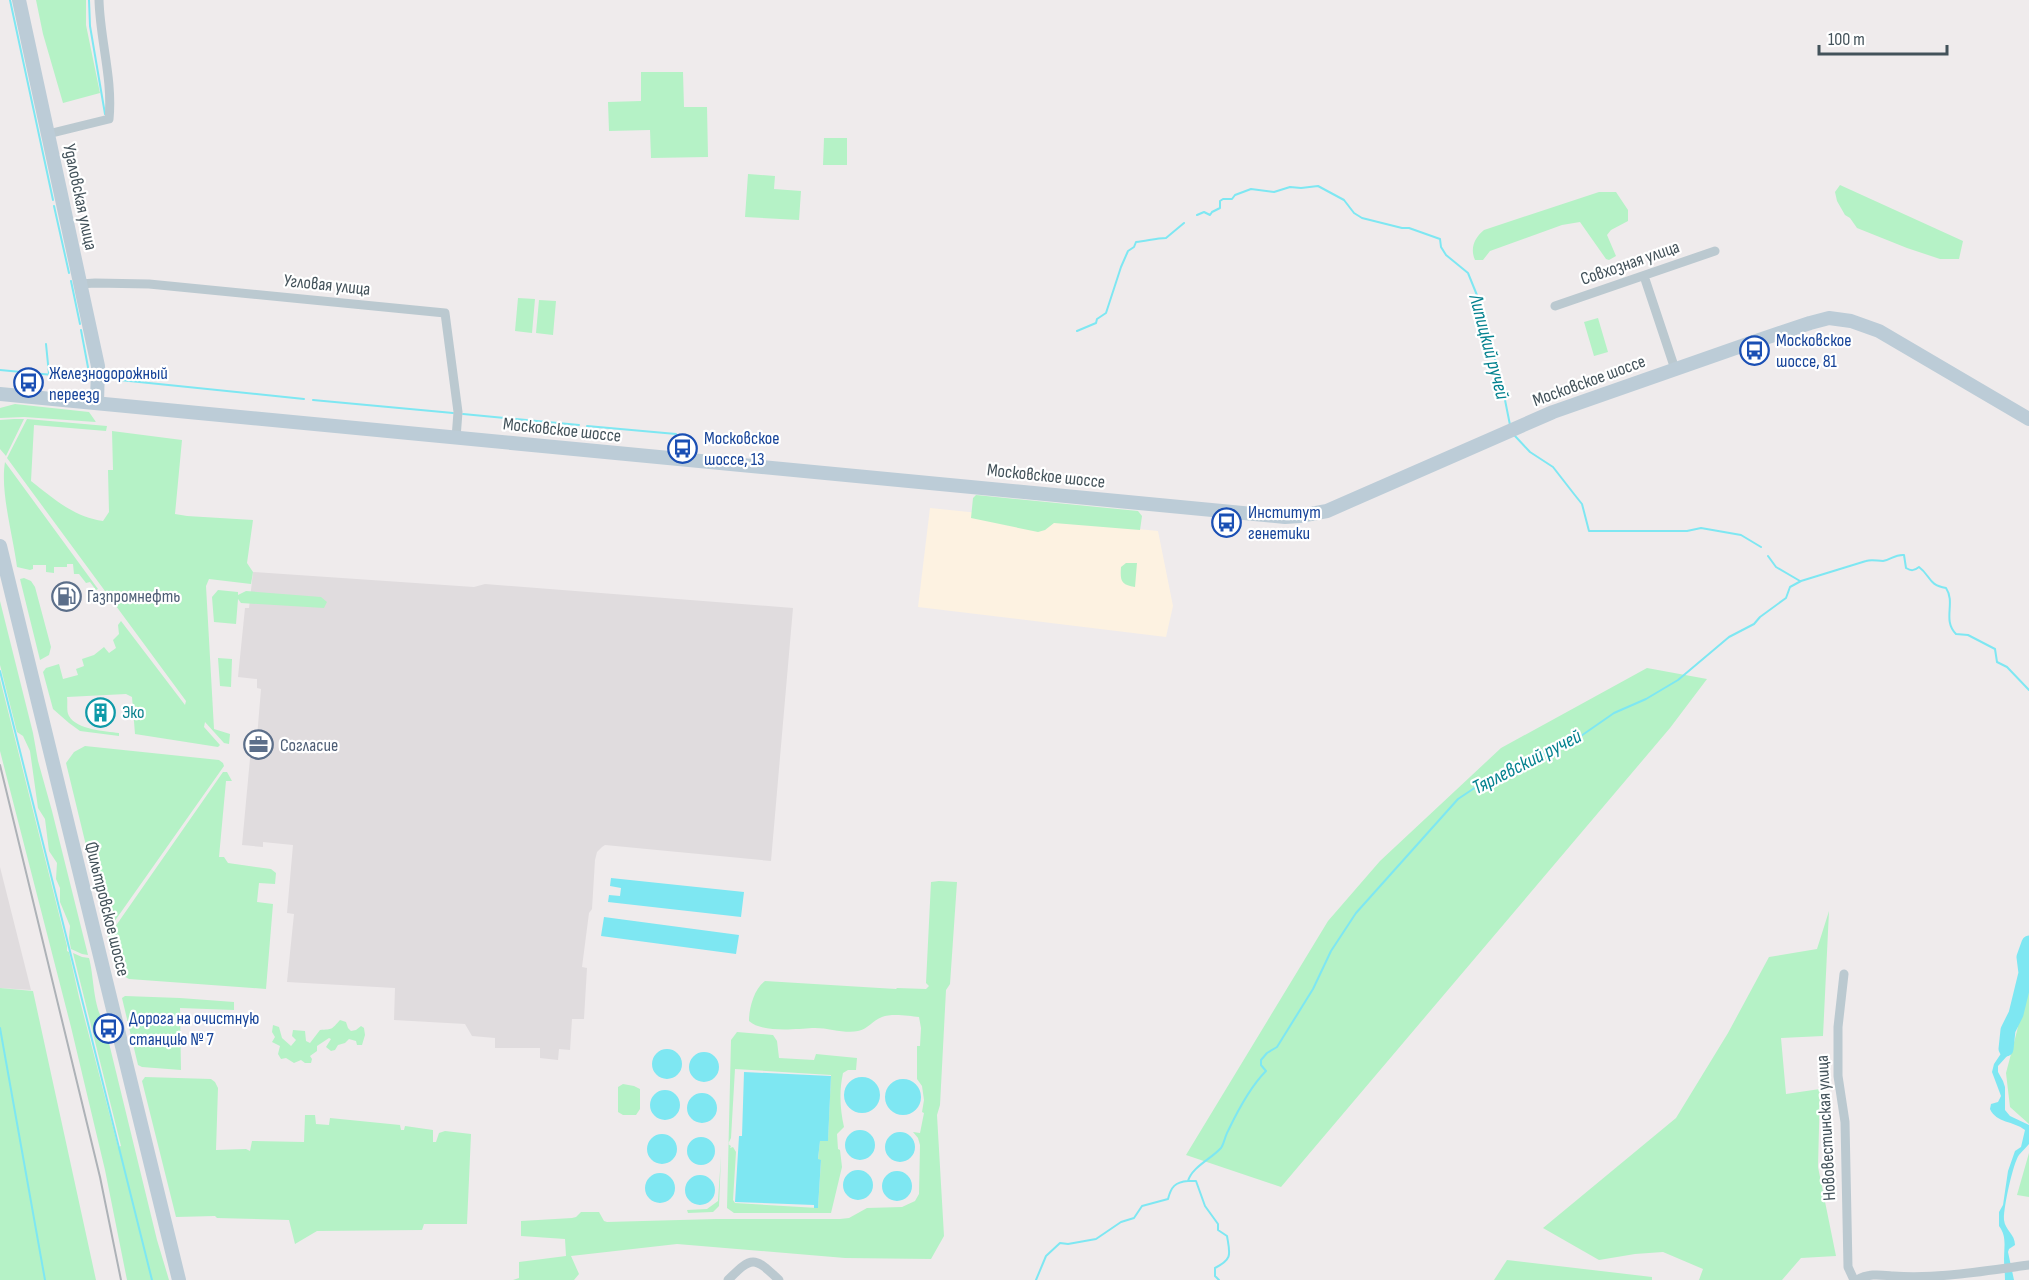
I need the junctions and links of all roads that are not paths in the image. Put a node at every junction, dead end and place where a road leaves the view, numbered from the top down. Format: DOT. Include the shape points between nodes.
graph roads {
  1 [pos="19,0"];
  2 [pos="99,0"];
  3 [pos="48,134"];
  4 [pos="1715,251"];
  5 [pos="1644,276"];
  6 [pos="80,285"];
  7 [pos="1555,306"];
  8 [pos="1675,369"];
  9 [pos="0,394"];
  10 [pos="97,403"];
  11 [pos="2029,419"];
  12 [pos="456,438"];
  13 [pos="0,546"];
  14 [pos="1844,974"];
  15 [pos="2024,1266"];
  16 [pos="179,1280"];
  17 [pos="728,1280"];
  18 [pos="779,1280"];
  19 [pos="1855,1280"];
  1 -- 3 [label="main road, Удаловская улица"];
  2 -- 3 [label="street" via="111,94 109,119"];
  3 -- 6 [label="main road, Удаловская улица"];
  4 -- 5 [label="street, Совхозная улица"];
  5 -- 7 [label="street, Совхозная улица"];
  5 -- 8 [label="street"];
  6 -- 10 [label="main road, Удаловская улица" via="98,366"];
  6 -- 12 [label="street, Угловая улица" via="149,284 445,313 458,412"];
  8 -- 11 [label="main road, Московское шоссе" via="1810,322 1829,318 1851,321 1903,344"];
  8 -- 12 [label="main road, Московское шоссе" via="1520,426 1340,506 1300,516"];
  9 -- 10 [label="main road, Московское шоссе"];
  10 -- 12 [label="main road, Московское шоссе"];
  13 -- 16 [label="main road, Фильтровское шоссе"];
  14 -- 19 [label="street, Нововестинская улица" via="1838,1076 1845,1122 1848,1268"];
  15 -- 19 [label="street" via="1936,1277 1868,1275"];
  17 -- 18 [label="street" via="744,1264 753,1262"];
}
